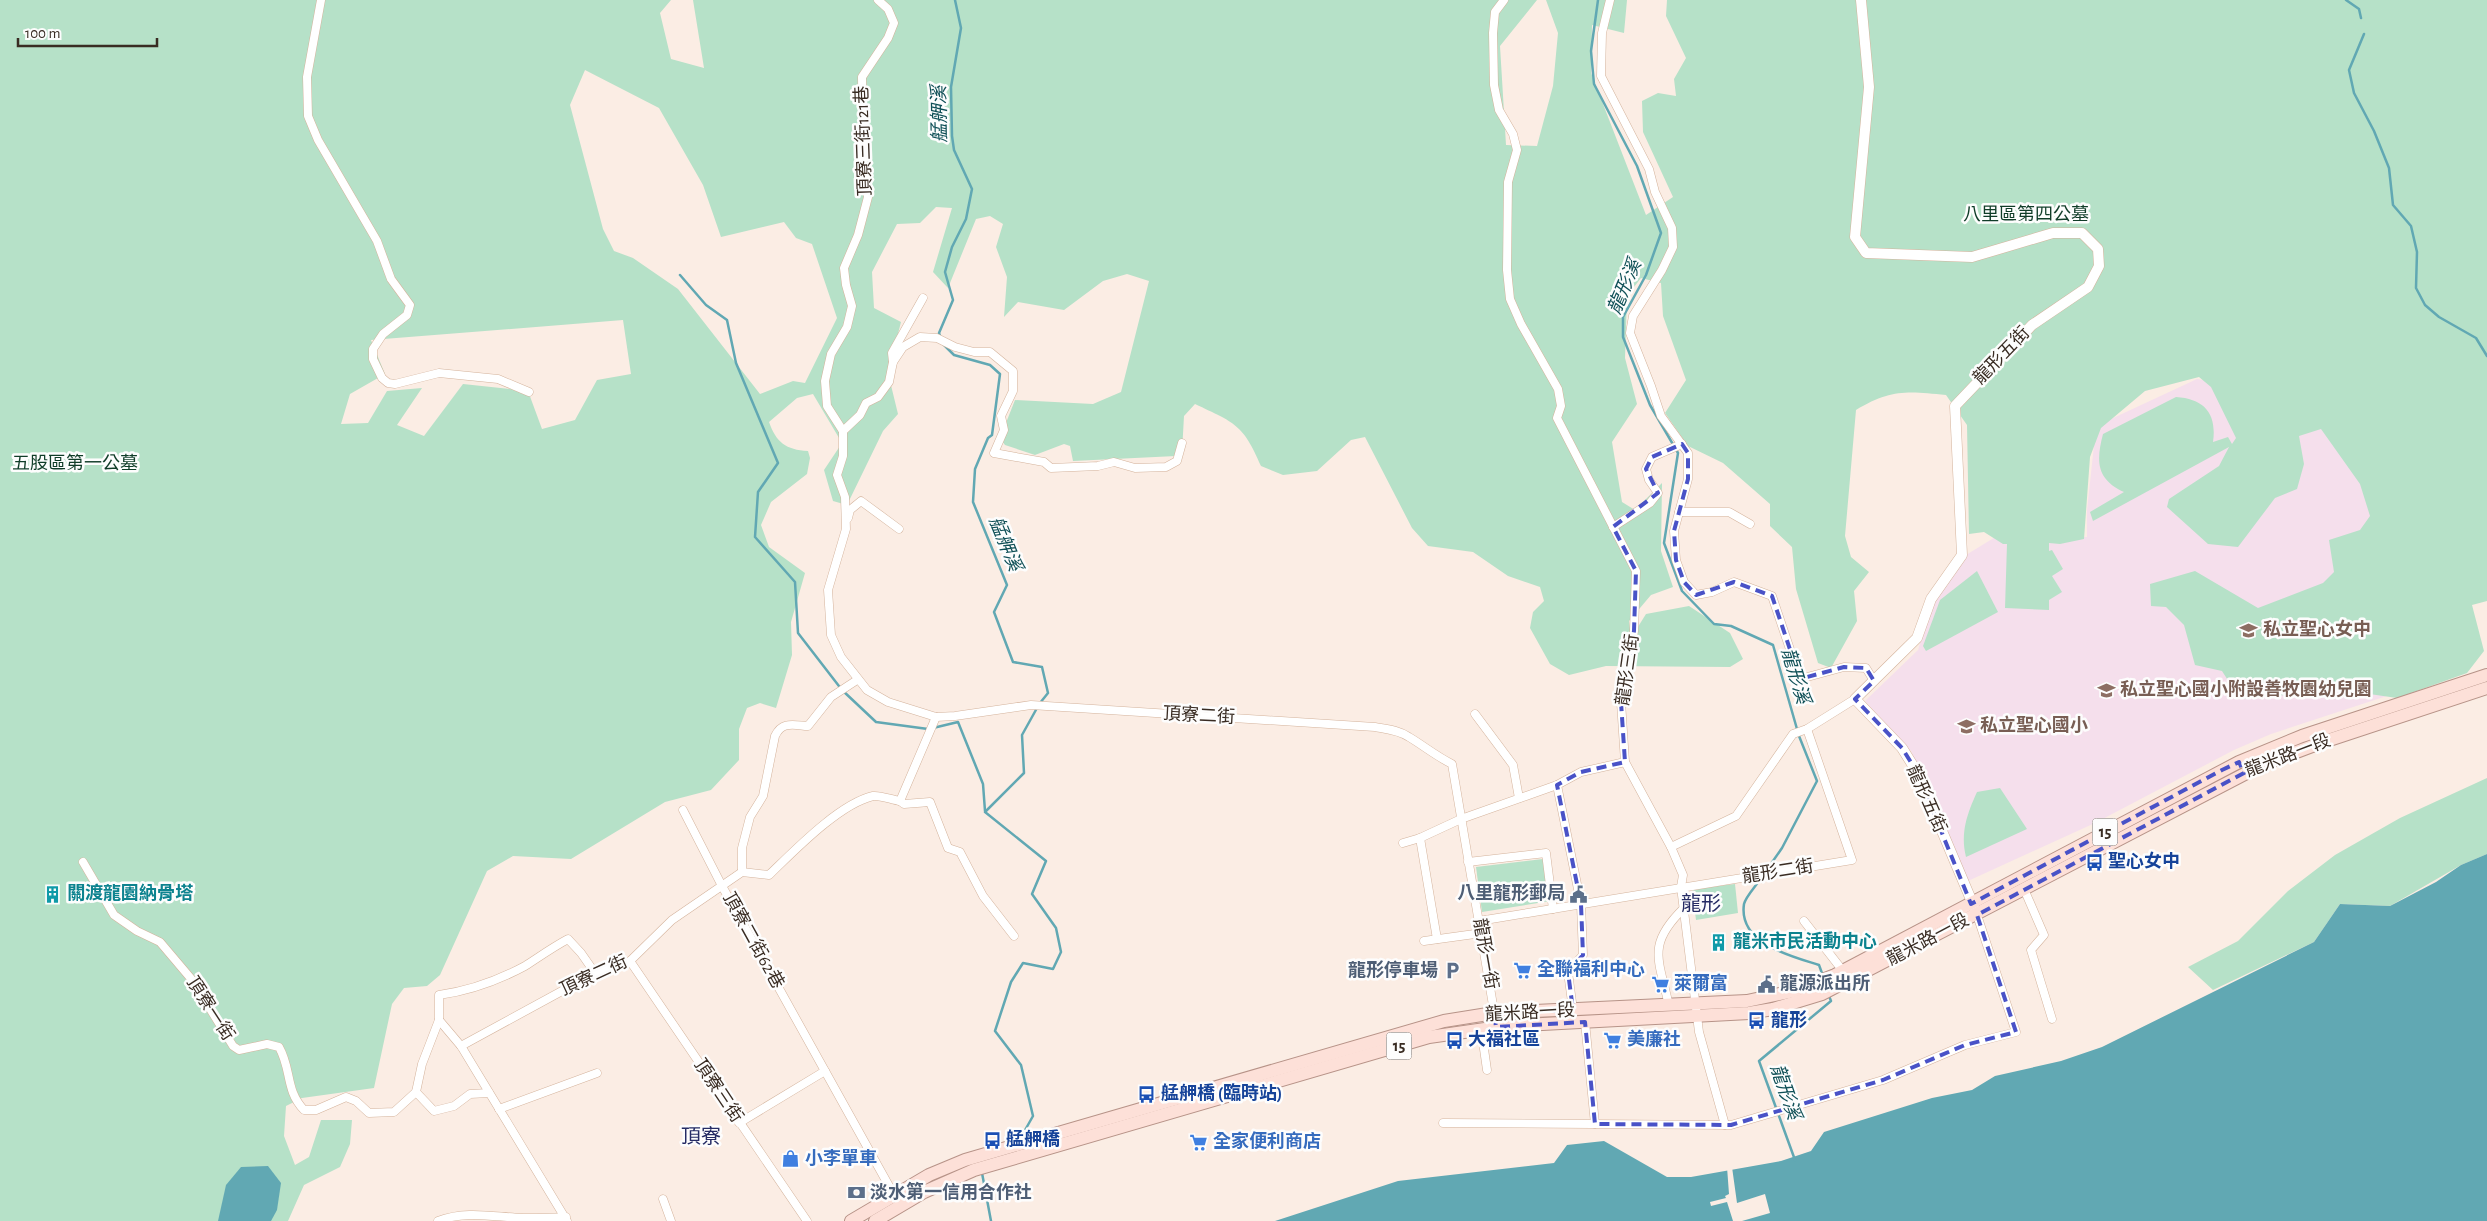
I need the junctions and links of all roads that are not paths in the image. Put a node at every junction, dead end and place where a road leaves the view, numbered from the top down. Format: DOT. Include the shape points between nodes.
graph roads {
  1 [pos="321,0"];
  2 [pos="878,0"];
  3 [pos="1504,0"];
  4 [pos="1610,0"];
  5 [pos="1861,0"];
  6 [pos="923,298"];
  7 [pos="892,362"];
  8 [pos="530,392"];
  9 [pos="842,431"];
  10 [pos="1182,444"];
  11 [pos="1682,444"];
  12 [pos="1679,512"];
  13 [pos="1750,524"];
  14 [pos="1613,527"];
  15 [pos="846,529"];
  16 [pos="900,529"];
  17 [pos="2487,676"];
  18 [pos="857,680"];
  19 [pos="1874,681"];
  20 [pos="2487,688"];
  21 [pos="1855,699"];
  22 [pos="1475,714"];
  23 [pos="936,717"];
  24 [pos="1805,730"];
  25 [pos="1625,762"];
  26 [pos="1452,764"];
  27 [pos="2241,767"];
  28 [pos="1557,785"];
  29 [pos="1519,798"];
  30 [pos="900,801"];
  31 [pos="684,810"];
  32 [pos="1461,819"];
  33 [pos="1420,838"];
  34 [pos="1403,843"];
  35 [pos="1671,847"];
  36 [pos="83,862"];
  37 [pos="1468,862"];
  38 [pos="742,872"];
  39 [pos="722,886"];
  40 [pos="1681,887"];
  41 [pos="2024,888"];
  42 [pos="1581,904"];
  43 [pos="1684,908"];
  44 [pos="1553,909"];
  45 [pos="1975,909"];
  46 [pos="1479,921"];
  47 [pos="1804,921"];
  48 [pos="1482,933"];
  49 [pos="1014,936"];
  50 [pos="1437,939"];
  51 [pos="1424,941"];
  52 [pos="630,961"];
  53 [pos="594,973"];
  54 [pos="1839,978"];
  55 [pos="1669,1006"];
  56 [pos="1572,1010"];
  57 [pos="1697,1010"];
  58 [pos="1494,1013"];
  59 [pos="2052,1019"];
  60 [pos="439,1020"];
  61 [pos="1585,1022"];
  62 [pos="1496,1026"];
  63 [pos="1481,1028"];
  64 [pos="461,1046"];
  65 [pos="1487,1070"];
  66 [pos="826,1071"];
  67 [pos="597,1073"];
  68 [pos="416,1092"];
  69 [pos="489,1093"];
  70 [pos="499,1109"];
  71 [pos="739,1123"];
  72 [pos="1443,1123"];
  73 [pos="1595,1124"];
  74 [pos="1725,1125"];
  75 [pos="894,1195"];
  76 [pos="663,1199"];
  77 [pos="566,1219"];
  78 [pos="438,1221"];
  79 [pos="672,1221"];
  80 [pos="807,1221"];
  81 [pos="851,1221"];
  82 [pos="875,1221"];
  1 -- 8 [label="street" via="307,77 308,116 318,140 377,241 391,279 410,305 407,315 383,334 373,349 373,360 382,378 395,384 438,373 498,380"];
  2 -- 9 [label="street, 頂寮三街121巷" via="888,9 894,23 862,77 863,162 868,197 858,235 844,268 852,306 847,327 831,354 825,381 827,406"];
  3 -- 14 [label="street, 龍形三街" via="1495,12 1494,85 1499,110 1513,134 1517,150 1507,191 1510,299 1520,324 1558,389 1561,406 1557,418"];
  4 -- 11 [label="street" via="1602,34 1601,76 1649,169 1655,192 1672,228 1674,247 1633,316 1630,333 1661,416"];
  5 -- 19 [label="street, 龍形五街" via="1869,87 1855,237 1866,253 1972,257 2053,233 2082,233 2098,249 2100,266 2088,286 2032,325 1955,406 1962,555 1931,599 1917,638"];
  6 -- 7 [label="street" via="892,353"];
  7 -- 9 [label="street" via="889,382"];
  7 -- 10 [label="street" via="903,346 920,336 937,338 974,352 990,352 1012,371 1013,391 1001,416 1004,430 994,453 1044,462 1051,468 1114,462 1135,468 1166,467 1176,461"];
  9 -- 15 [label="street, 頂寮三街121巷" via="843,456 837,475 845,497"];
  11 -- 12 [label="street" via="1688,453 1688,479"];
  11 -- 14 [label="street" via="1652,457 1646,469 1658,493 1650,503"];
  12 -- 13 [label="street" via="1729,512"];
  12 -- 19 [label="street" via="1674,532 1676,560 1684,582 1696,595 1734,582 1772,596 1800,679 1844,667 1866,668"];
  14 -- 25 [label="street, 龍形三街" via="1636,571 1634,631 1621,702"];
  15 -- 16 [label="street" via="850,510 861,501"];
  15 -- 18 [label="street, 頂寮三街121巷" via="828,590 831,635"];
  17 -- 27 [label="main road, 龍米路一段 / 15" via="2302,736"];
  18 -- 23 [label="street, 頂寮二街" via="888,702"];
  18 -- 38 [label="street" via="831,697 808,726 785,724 779,728 763,796 750,817 742,848"];
  19 -- 21 [label="street, 龍形五街"];
  20 -- 27 [label="main road, 龍米路一段 / 15"];
  21 -- 24 [label="street"];
  21 -- 45 [label="street, 龍形五街" via="1902,748 1917,772"];
  22 -- 29 [label="street" via="1513,765"];
  23 -- 26 [label="street, 頂寮二街" via="1031,705 1375,727 1409,736 1431,754"];
  23 -- 30 [label="street"];
  24 -- 35 [label="street" via="1793,734 1736,816"];
  24 -- 40 [label="street, 龍形二街" via="1852,860"];
  25 -- 28 [label="street" via="1581,772"];
  25 -- 35 [label="street, 龍形三街"];
  26 -- 32 [label="street, 龍形一街"];
  27 -- 41 [label="main road, 龍米路一段 / 15"];
  27 -- 45 [label="main road, 龍米路一段 / 15"];
  28 -- 29 [label="street"];
  28 -- 42 [label="street"];
  29 -- 32 [label="street"];
  30 -- 38 [label="street" via="875,796 856,804 822,825 769,874"];
  30 -- 49 [label="street" via="904,804 930,802 948,848 960,852 983,896"];
  31 -- 39 [label="street, 頂寮二街62巷"];
  32 -- 33 [label="street"];
  32 -- 37 [label="street, 龍形一街"];
  33 -- 34 [label="street"];
  33 -- 50 [label="street"];
  35 -- 40 [label="street, 龍形三街" via="1684,875"];
  36 -- 68 [label="street, 頂寮一街" via="114,915 160,942 193,981 233,1046 239,1050 267,1044 279,1047 286,1060 294,1100 304,1110 316,1110 346,1097 356,1101 369,1114 394,1112"];
  37 -- 44 [label="street" via="1546,853"];
  37 -- 46 [label="street, 龍形一街"];
  38 -- 39 [label="street, 頂寮二街"];
  39 -- 52 [label="street, 頂寮二街" via="672,920"];
  39 -- 66 [label="street, 頂寮二街62巷"];
  40 -- 42 [label="street, 龍形二街"];
  40 -- 43 [label="street, 龍形三街"];
  41 -- 45 [label="main road, 龍米路一段 / 15"];
  41 -- 59 [label="street" via="2044,935 2031,950"];
  42 -- 44 [label="street, 龍形二街"];
  42 -- 56 [label="street" via="1583,955 1568,972"];
  43 -- 55 [label="street" via="1662,933 1658,954"];
  43 -- 57 [label="street, 龍形三街"];
  44 -- 46 [label="street, 龍形二街"];
  45 -- 54 [label="main road, 龍米路一段 / 15"];
  45 -- 74 [label="street" via="2016,1032 1965,1045 1883,1080"];
  46 -- 48 [label="street, 龍形一街"];
  47 -- 54 [label="street"];
  48 -- 50 [label="street"];
  48 -- 58 [label="street, 龍形一街"];
  50 -- 51 [label="street"];
  52 -- 53 [label="street, 頂寮二街"];
  52 -- 71 [label="street, 頂寮三街"];
  53 -- 60 [label="street" via="568,939 503,976 460,992 439,995"];
  53 -- 64 [label="street, 頂寮二街"];
  54 -- 57 [label="main road, 龍米路一段 / 15" via="1796,997"];
  55 -- 56 [label="main road, 龍米路一段 / 15"];
  55 -- 57 [label="main road, 龍米路一段 / 15"];
  56 -- 58 [label="main road, 龍米路一段 / 15"];
  57 -- 61 [label="main road, 龍米路一段 / 15"];
  57 -- 74 [label="street, 龍形三街" via="1699,1032"];
  58 -- 62 [label="street, 龍形一街"];
  58 -- 75 [label="main road, 龍米路一段 / 15" via="1414,1028 982,1154 936,1172"];
  60 -- 64 [label="street"];
  60 -- 68 [label="street" via="422,1064"];
  61 -- 62 [label="main road, 龍米路一段 / 15"];
  61 -- 73 [label="street"];
  62 -- 63 [label="main road, 龍米路一段 / 15"];
  63 -- 65 [label="street"];
  63 -- 82 [label="main road, 龍米路一段 / 15" via="1411,1042 974,1170 924,1192"];
  64 -- 69 [label="street"];
  66 -- 71 [label="street"];
  66 -- 75 [label="street, 頂寮二街62巷"];
  67 -- 70 [label="street"];
  68 -- 69 [label="street" via="434,1111 454,1106 470,1094"];
  69 -- 70 [label="street"];
  70 -- 77 [label="street"];
  71 -- 80 [label="street, 頂寮三街"];
  72 -- 73 [label="street"];
  73 -- 74 [label="street"];
  75 -- 81 [label="main road, 15"];
  76 -- 79 [label="street"];
  77 -- 78 [label="street" via="482,1214"];
}
